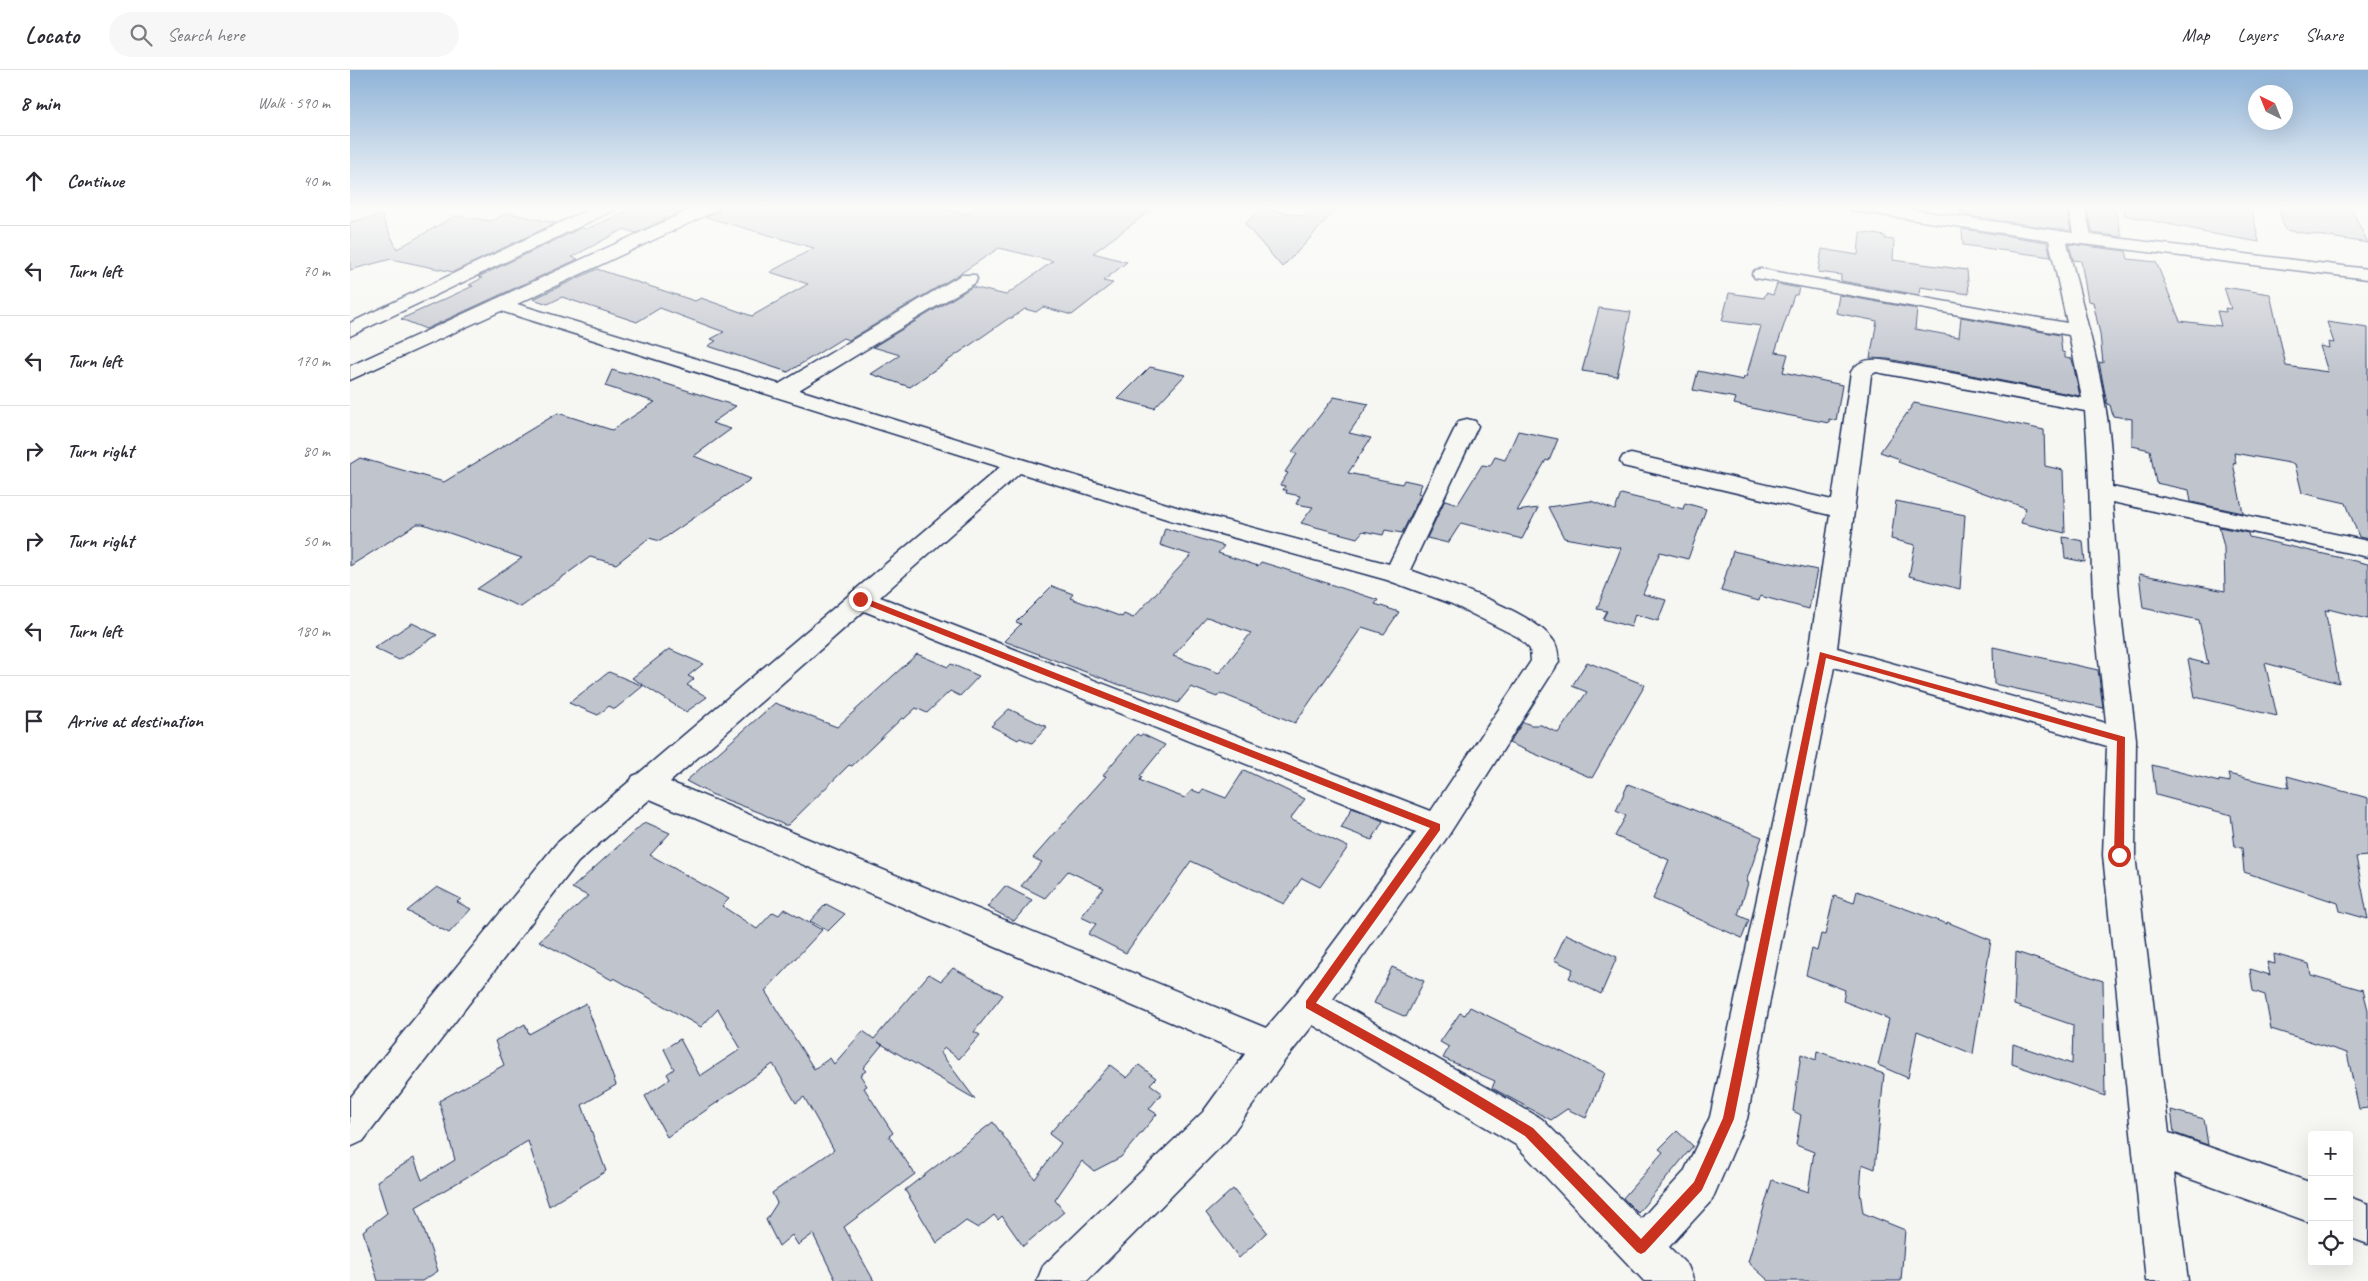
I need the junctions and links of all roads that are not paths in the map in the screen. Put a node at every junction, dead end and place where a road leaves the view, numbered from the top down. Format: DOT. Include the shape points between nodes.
graph roads {
  1 [pos="490,263"];
  2 [pos="589,263"];
  3 [pos="2072,263"];
  4 [pos="2275,263"];
  5 [pos="1761,274"];
  6 [pos="2368,274"];
  7 [pos="968,279"];
  8 [pos="498,304"];
  9 [pos="350,330"];
  10 [pos="2079,331"];
  11 [pos="350,374"];
  12 [pos="783,391"];
  13 [pos="2095,407"];
  14 [pos="1467,426"];
  15 [pos="1631,461"];
  16 [pos="1017,464"];
  17 [pos="2100,492"];
  18 [pos="1842,510"];
  19 [pos="2368,549"];
  20 [pos="1396,574"];
  21 [pos="860,599"];
  22 [pos="1822,654"];
  23 [pos="2122,739"];
  24 [pos="644,784"];
  25 [pos="1437,827"];
  26 [pos="1309,1004"];
  27 [pos="1272,1048"];
  28 [pos="350,1128"];
  29 [pos="2151,1146"];
  30 [pos="2308,1203"];
  31 [pos="2353,1218"];
  32 [pos="2368,1224"];
  33 [pos="1641,1248"];
  34 [pos="1058,1281"];
  35 [pos="1673,1281"];
  36 [pos="2167,1281"];
  1 -- 9 [label="street"];
  2 -- 8 [label="street"];
  3 -- 10 [label="street"];
  4 -- 6 [label="street"];
  5 -- 10 [label="street"];
  7 -- 12 [label="street"];
  8 -- 11 [label="street"];
  8 -- 12 [label="street"];
  10 -- 13 [label="street"];
  12 -- 16 [label="street"];
  13 -- 17 [label="street"];
  13 -- 18 [label="street" via="1872,365 1861,372"];
  14 -- 20 [label="street"];
  15 -- 18 [label="street"];
  16 -- 20 [label="street" via="1178,515"];
  16 -- 21 [label="street"];
  17 -- 19 [label="street"];
  17 -- 23 [label="street" via="2106,597"];
  18 -- 22 [label="street"];
  20 -- 25 [label="street" via="1461,598 1527,630 1543,646 1545,662"];
  21 -- 24 [label="street"];
  21 -- 25 [label="street"];
  22 -- 23 [label="street"];
  22 -- 33 [label="street" via="1728,1119 1698,1186"];
  23 -- 29 [label="street" via="2119,855"];
  24 -- 27 [label="street"];
  24 -- 28 [label="street" via="567,853"];
  25 -- 26 [label="street"];
  26 -- 27 [label="street"];
  26 -- 33 [label="street" via="1529,1132"];
  27 -- 34 [label="street" via="1216,1125"];
  29 -- 30 [label="street"];
  29 -- 36 [label="street"];
  31 -- 32 [label="street"];
  33 -- 35 [label="street"];
}
